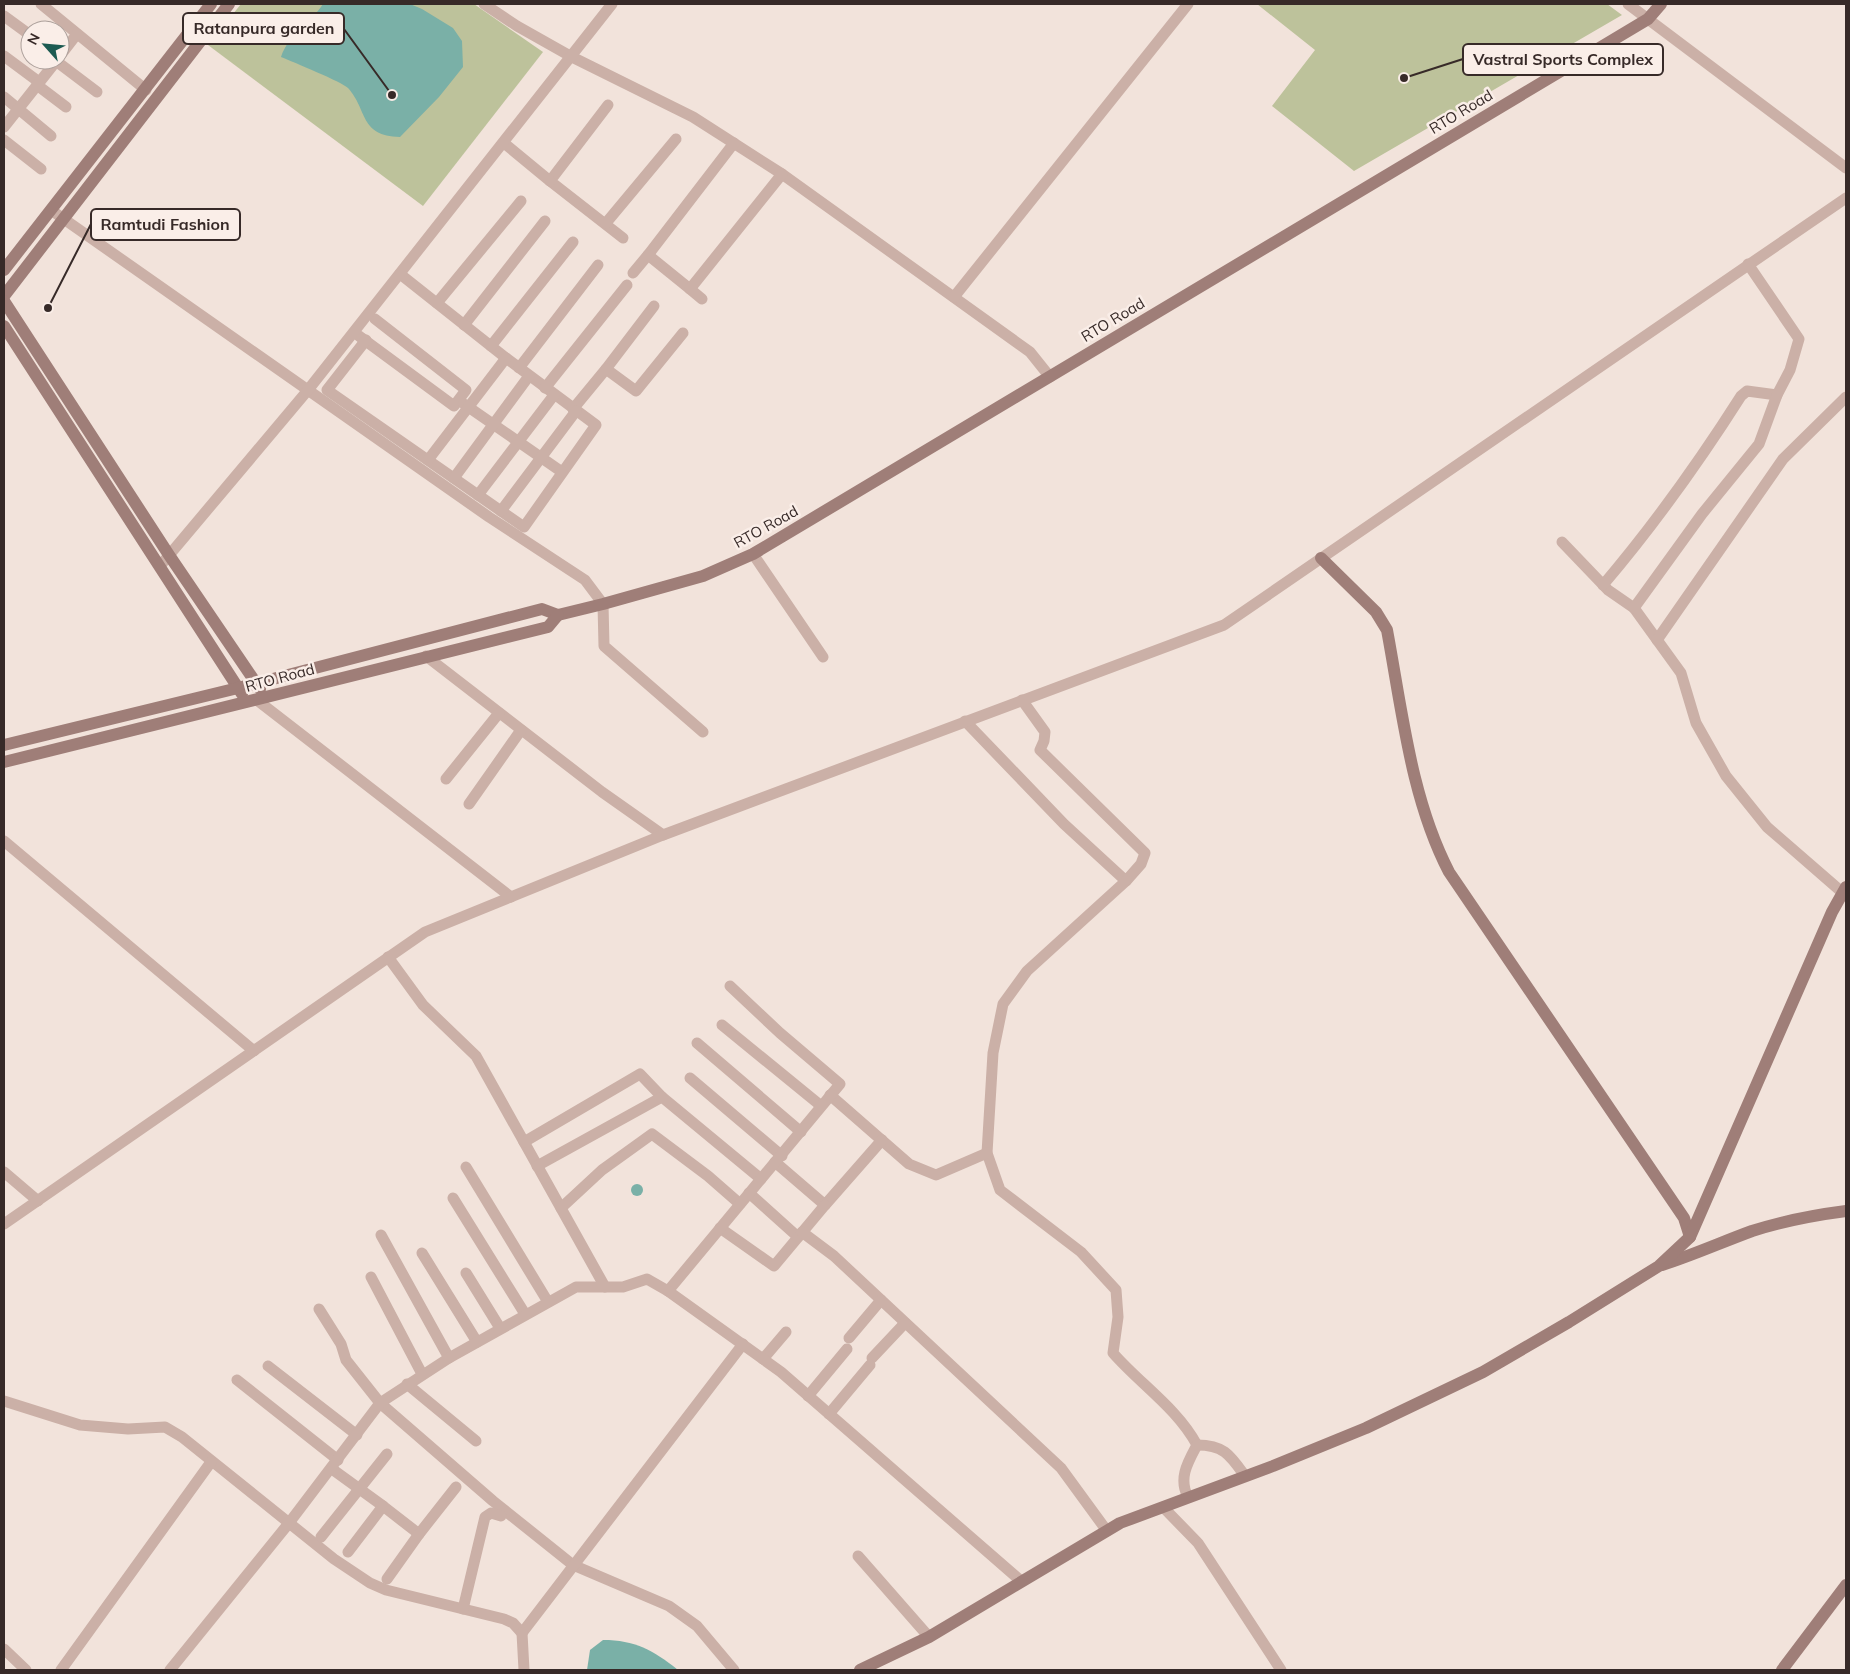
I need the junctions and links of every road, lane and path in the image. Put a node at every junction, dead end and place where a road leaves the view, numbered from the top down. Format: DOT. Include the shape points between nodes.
graph roads {
  1 [pos="41,4"];
  2 [pos="211,4"];
  3 [pos="229,4"];
  4 [pos="484,4"];
  5 [pos="612,4"];
  6 [pos="1188,4"];
  7 [pos="1628,4"];
  8 [pos="1661,4"];
  9 [pos="4,16"];
  10 [pos="1648,18"];
  11 [pos="20,28"];
  12 [pos="77,34"];
  13 [pos="70,43"];
  14 [pos="4,56"];
  15 [pos="572,57"];
  16 [pos="49,70"];
  17 [pos="70,70"];
  18 [pos="38,84"];
  19 [pos="146,90"];
  20 [pos="97,92"];
  21 [pos="4,96"];
  22 [pos="608,105"];
  23 [pos="66,108"];
  24 [pos="18,109"];
  25 [pos="4,127"];
  26 [pos="52,136"];
  27 [pos="676,139"];
  28 [pos="4,140"];
  29 [pos="504,143"];
  30 [pos="734,143"];
  31 [pos="1846,168"];
  32 [pos="41,170"];
  33 [pos="782,174"];
  34 [pos="550,181"];
  35 [pos="1846,198"];
  36 [pos="522,201"];
  37 [pos="51,210"];
  38 [pos="64,219"];
  39 [pos="545,221"];
  40 [pos="606,223"];
  41 [pos="623,238"];
  42 [pos="573,242"];
  43 [pos="648,255"];
  44 [pos="1748,264"];
  45 [pos="598,265"];
  46 [pos="4,270"];
  47 [pos="633,273"];
  48 [pos="400,274"];
  49 [pos="628,286"];
  50 [pos="690,289"];
  51 [pos="4,296"];
  52 [pos="954,297"];
  53 [pos="702,299"];
  54 [pos="4,301"];
  55 [pos="436,303"];
  56 [pos="654,306"];
  57 [pos="375,319"];
  58 [pos="464,324"];
  59 [pos="4,326"];
  60 [pos="354,332"];
  61 [pos="683,333"];
  62 [pos="366,340"];
  63 [pos="491,346"];
  64 [pos="506,358"];
  65 [pos="519,368"];
  66 [pos="606,369"];
  67 [pos="529,376"];
  68 [pos="1050,377"];
  69 [pos="308,390"];
  70 [pos="550,391"];
  71 [pos="1777,395"];
  72 [pos="1846,397"];
  73 [pos="458,400"];
  74 [pos="469,407"];
  75 [pos="574,410"];
  76 [pos="494,424"];
  77 [pos="519,442"];
  78 [pos="541,457"];
  79 [pos="428,460"];
  80 [pos="562,472"];
  81 [pos="454,478"];
  82 [pos="478,495"];
  83 [pos="501,511"];
  84 [pos="1562,542"];
  85 [pos="753,554"];
  86 [pos="170,555"];
  87 [pos="1321,558"];
  88 [pos="160,566"];
  89 [pos="1603,585"];
  90 [pos="603,604"];
  91 [pos="1634,608"];
  92 [pos="558,615"];
  93 [pos="1657,640"];
  94 [pos="426,656"];
  95 [pos="823,657"];
  96 [pos="349,659"];
  97 [pos="352,675"];
  98 [pos="256,683"];
  99 [pos="238,688"];
  100 [pos="257,700"];
  101 [pos="1022,700"];
  102 [pos="498,713"];
  103 [pos="965,721"];
  104 [pos="521,730"];
  105 [pos="703,732"];
  106 [pos="4,744"];
  107 [pos="4,762"];
  108 [pos="446,779"];
  109 [pos="469,804"];
  110 [pos="662,835"];
  111 [pos="4,841"];
  112 [pos="1126,881"];
  113 [pos="1845,892"];
  114 [pos="510,897"];
  115 [pos="388,958"];
  116 [pos="730,986"];
  117 [pos="722,1025"];
  118 [pos="697,1043"];
  119 [pos="254,1051"];
  120 [pos="690,1078"];
  121 [pos="830,1095"];
  122 [pos="662,1097"];
  123 [pos="820,1105"];
  124 [pos="801,1132"];
  125 [pos="882,1140"];
  126 [pos="524,1142"];
  127 [pos="987,1153"];
  128 [pos="779,1159"];
  129 [pos="537,1166"];
  130 [pos="466,1168"];
  131 [pos="4,1172"];
  132 [pos="760,1179"];
  133 [pos="749,1193"];
  134 [pos="453,1198"];
  135 [pos="38,1201"];
  136 [pos="740,1204"];
  137 [pos="825,1205"];
  138 [pos="561,1208"];
  139 [pos="1846,1210"];
  140 [pos="4,1224"];
  141 [pos="720,1228"];
  142 [pos="381,1235"];
  143 [pos="800,1235"];
  144 [pos="1690,1237"];
  145 [pos="422,1254"];
  146 [pos="1659,1266"];
  147 [pos="466,1272"];
  148 [pos="371,1277"];
  149 [pos="605,1287"];
  150 [pos="668,1291"];
  151 [pos="881,1300"];
  152 [pos="548,1302"];
  153 [pos="319,1309"];
  154 [pos="525,1314"];
  155 [pos="905,1323"];
  156 [pos="500,1328"];
  157 [pos="786,1332"];
  158 [pos="476,1342"];
  159 [pos="743,1344"];
  160 [pos="449,1358"];
  161 [pos="763,1360"];
  162 [pos="268,1366"];
  163 [pos="422,1374"];
  164 [pos="237,1380"];
  165 [pos="407,1384"];
  166 [pos="808,1396"];
  167 [pos="4,1401"];
  168 [pos="380,1403"];
  169 [pos="828,1414"];
  170 [pos="357,1435"];
  171 [pos="476,1441"];
  172 [pos="1197,1445"];
  173 [pos="387,1454"];
  174 [pos="212,1462"];
  175 [pos="335,1464"];
  176 [pos="1244,1476"];
  177 [pos="456,1487"];
  178 [pos="360,1490"];
  179 [pos="1188,1497"];
  180 [pos="383,1506"];
  181 [pos="1163,1507"];
  182 [pos="501,1516"];
  183 [pos="289,1523"];
  184 [pos="1107,1531"];
  185 [pos="419,1534"];
  186 [pos="321,1537"];
  187 [pos="348,1552"];
  188 [pos="858,1556"];
  189 [pos="573,1566"];
  190 [pos="387,1579"];
  191 [pos="1021,1581"];
  192 [pos="1846,1585"];
  193 [pos="462,1609"];
  194 [pos="522,1633"];
  195 [pos="929,1637"];
  196 [pos="4,1649"];
  197 [pos="26,1670"];
  198 [pos="61,1670"];
  199 [pos="170,1670"];
  200 [pos="524,1670"];
  201 [pos="734,1670"];
  202 [pos="860,1670"];
  203 [pos="1281,1670"];
  204 [pos="1782,1670"];
  1 -- 12 [label="street"];
  2 -- 19 [label="street"];
  3 -- 38 [label="street"];
  4 -- 15 [label="street"];
  5 -- 15 [label="street"];
  6 -- 52 [label="street"];
  7 -- 10 [label="street"];
  8 -- 10 [label="street, RTO Road"];
  9 -- 11 [label="street"];
  10 -- 31 [label="street"];
  10 -- 68 [label="street, RTO Road"];
  12 -- 13 [label="street"];
  12 -- 19 [label="street"];
  14 -- 18 [label="street"];
  15 -- 29 [label="street"];
  15 -- 30 [label="street" via="694,117"];
  16 -- 18 [label="street"];
  17 -- 20 [label="street"];
  18 -- 23 [label="street"];
  18 -- 24 [label="street"];
  19 -- 37 [label="street"];
  21 -- 24 [label="street"];
  22 -- 34 [label="street"];
  24 -- 25 [label="street"];
  24 -- 26 [label="street"];
  27 -- 40 [label="street"];
  28 -- 32 [label="street"];
  29 -- 34 [label="street"];
  29 -- 48 [label="street"];
  30 -- 33 [label="street"];
  30 -- 43 [label="street"];
  33 -- 50 [label="street"];
  33 -- 52 [label="street"];
  34 -- 40 [label="street"];
  35 -- 44 [label="street"];
  36 -- 55 [label="street"];
  37 -- 38 [label="street"];
  37 -- 46 [label="street"];
  38 -- 51 [label="street"];
  38 -- 69 [label="street"];
  39 -- 58 [label="street"];
  40 -- 41 [label="street"];
  42 -- 63 [label="street"];
  43 -- 47 [label="street"];
  43 -- 50 [label="street"];
  44 -- 71 [label="street" via="1799,340 1790,370"];
  44 -- 87 [label="street"];
  45 -- 65 [label="street"];
  48 -- 55 [label="street"];
  48 -- 60 [label="street"];
  49 -- 70 [label="street"];
  50 -- 53 [label="street"];
  52 -- 68 [label="street" via="1030,352"];
  54 -- 86 [label="street"];
  55 -- 58 [label="street"];
  56 -- 66 [label="street"];
  57 -- 73 [label="street" via="466,390"];
  58 -- 63 [label="street"];
  59 -- 88 [label="street"];
  60 -- 62 [label="street"];
  60 -- 69 [label="street"];
  61 -- 66 [label="street" via="636,391"];
  62 -- 73 [label="street" via="454,406"];
  62 -- 79 [label="street" via="327,390"];
  63 -- 64 [label="street"];
  64 -- 65 [label="street"];
  64 -- 74 [label="street"];
  65 -- 67 [label="street"];
  66 -- 75 [label="street"];
  67 -- 70 [label="street"];
  67 -- 76 [label="street"];
  68 -- 85 [label="street, RTO Road"];
  69 -- 86 [label="street"];
  69 -- 90 [label="street" via="585,580"];
  70 -- 75 [label="street"];
  70 -- 77 [label="street"];
  71 -- 89 [label="street" via="1746,391 1741,396 1645,535"];
  71 -- 91 [label="street" via="1759,444 1702,514"];
  72 -- 93 [label="street" via="1783,459"];
  73 -- 74 [label="street"];
  74 -- 76 [label="street"];
  74 -- 79 [label="street"];
  75 -- 78 [label="street"];
  75 -- 80 [label="street" via="596,426"];
  76 -- 77 [label="street"];
  76 -- 81 [label="street"];
  77 -- 78 [label="street"];
  77 -- 82 [label="street"];
  78 -- 80 [label="street"];
  78 -- 83 [label="street"];
  79 -- 81 [label="street"];
  80 -- 83 [label="street" via="524,527"];
  81 -- 82 [label="street"];
  82 -- 83 [label="street"];
  84 -- 89 [label="street"];
  85 -- 90 [label="street, RTO Road" via="702,576"];
  85 -- 95 [label="street"];
  86 -- 88 [label="street"];
  86 -- 98 [label="street"];
  87 -- 101 [label="street" via="1224,625"];
  87 -- 144 [label="street" via="1376,612 1387,630 1414,773 1436,846 1449,872 1684,1218"];
  88 -- 99 [label="street"];
  89 -- 91 [label="street"];
  90 -- 92 [label="street, RTO Road"];
  90 -- 105 [label="street" via="604,646"];
  91 -- 93 [label="street"];
  92 -- 94 [label="street, RTO Road" via="548,627"];
  92 -- 96 [label="street, RTO Road" via="542,609"];
  93 -- 113 [label="street" via="1681,673 1696,723 1726,776 1767,827"];
  94 -- 97 [label="street, RTO Road"];
  94 -- 102 [label="street"];
  96 -- 97 [label="street"];
  96 -- 98 [label="street, RTO Road"];
  97 -- 100 [label="street, RTO Road"];
  98 -- 99 [label="street, RTO Road"];
  98 -- 100 [label="street"];
  99 -- 100 [label="street"];
  99 -- 106 [label="street, RTO Road"];
  100 -- 107 [label="street, RTO Road"];
  100 -- 114 [label="street"];
  101 -- 103 [label="street"];
  101 -- 112 [label="street" via="1045,732 1040,750 1145,853 1141,864"];
  102 -- 104 [label="street"];
  102 -- 108 [label="street"];
  103 -- 110 [label="street"];
  103 -- 112 [label="street" via="1064,824"];
  104 -- 109 [label="street"];
  104 -- 110 [label="street"];
  110 -- 114 [label="street"];
  111 -- 119 [label="street"];
  112 -- 127 [label="street" via="1027,971 1003,1004 993,1053"];
  113 -- 144 [label="street" via="1832,912"];
  114 -- 115 [label="street" via="425,932"];
  115 -- 119 [label="street"];
  115 -- 126 [label="street" via="423,1005 476,1056"];
  116 -- 121 [label="street" via="840,1084"];
  117 -- 123 [label="street"];
  118 -- 124 [label="street"];
  119 -- 135 [label="street"];
  120 -- 128 [label="street"];
  121 -- 123 [label="street"];
  121 -- 125 [label="street"];
  122 -- 126 [label="street" via="640,1074"];
  122 -- 129 [label="street"];
  122 -- 132 [label="street"];
  123 -- 124 [label="street"];
  124 -- 128 [label="street"];
  125 -- 127 [label="street" via="909,1164 936,1175"];
  125 -- 137 [label="street"];
  126 -- 129 [label="street"];
  127 -- 172 [label="street" via="1000,1190 1081,1252 1116,1290 1118,1317 1112,1353 1187,1426"];
  128 -- 132 [label="street"];
  128 -- 137 [label="street"];
  129 -- 138 [label="street"];
  130 -- 152 [label="street"];
  131 -- 135 [label="street"];
  132 -- 133 [label="street"];
  133 -- 136 [label="street"];
  133 -- 143 [label="street"];
  134 -- 154 [label="street"];
  135 -- 140 [label="street"];
  136 -- 138 [label="street" via="652,1134 602,1170"];
  136 -- 141 [label="street"];
  137 -- 143 [label="street"];
  138 -- 149 [label="street"];
  139 -- 146 [label="street" via="1753,1231"];
  141 -- 143 [label="street" via="774,1266"];
  141 -- 150 [label="street"];
  142 -- 160 [label="street"];
  143 -- 151 [label="street" via="834,1256"];
  144 -- 146 [label="street"];
  145 -- 158 [label="street"];
  146 -- 176 [label="street" via="1482,1372 1366,1428"];
  147 -- 156 [label="street"];
  148 -- 163 [label="street"];
  149 -- 150 [label="street" via="623,1287 647,1278"];
  149 -- 152 [label="street" via="576,1286"];
  150 -- 159 [label="street"];
  151 -- 155 [label="street"];
  151 -- 166 [label="street"];
  152 -- 154 [label="street"];
  153 -- 168 [label="street" via="341,1344 346,1360"];
  154 -- 156 [label="street"];
  155 -- 169 [label="street"];
  155 -- 184 [label="street" via="1061,1468"];
  156 -- 158 [label="street"];
  157 -- 161 [label="street"];
  158 -- 160 [label="street"];
  159 -- 161 [label="street"];
  159 -- 189 [label="street"];
  160 -- 163 [label="street"];
  161 -- 166 [label="street"];
  162 -- 170 [label="street"];
  163 -- 165 [label="street"];
  164 -- 175 [label="street"];
  165 -- 168 [label="street"];
  165 -- 171 [label="street"];
  166 -- 169 [label="street"];
  167 -- 174 [label="street" via="80,1425 128,1429 165,1426"];
  168 -- 170 [label="street"];
  168 -- 189 [label="street"];
  169 -- 191 [label="street"];
  170 -- 175 [label="street"];
  172 -- 176 [label="street" via="1214,1445 1232,1458"];
  172 -- 179 [label="street" via="1185,1468 1183,1488"];
  173 -- 178 [label="street"];
  174 -- 183 [label="street"];
  174 -- 198 [label="street"];
  175 -- 178 [label="street"];
  175 -- 183 [label="street"];
  176 -- 179 [label="street"];
  177 -- 185 [label="street"];
  178 -- 180 [label="street"];
  178 -- 186 [label="street"];
  179 -- 181 [label="street"];
  180 -- 185 [label="street"];
  180 -- 187 [label="street"];
  181 -- 184 [label="street"];
  181 -- 203 [label="street" via="1198,1543"];
  182 -- 193 [label="street" via="491,1513 485,1516"];
  183 -- 193 [label="street" via="370,1583"];
  183 -- 199 [label="street"];
  184 -- 191 [label="street"];
  185 -- 190 [label="street"];
  188 -- 195 [label="street"];
  189 -- 194 [label="street"];
  189 -- 201 [label="street" via="669,1606 696,1626"];
  191 -- 195 [label="street"];
  192 -- 204 [label="street"];
  193 -- 194 [label="street" via="504,1619"];
  194 -- 200 [label="street"];
  195 -- 202 [label="street"];
  196 -- 197 [label="street"];
}
